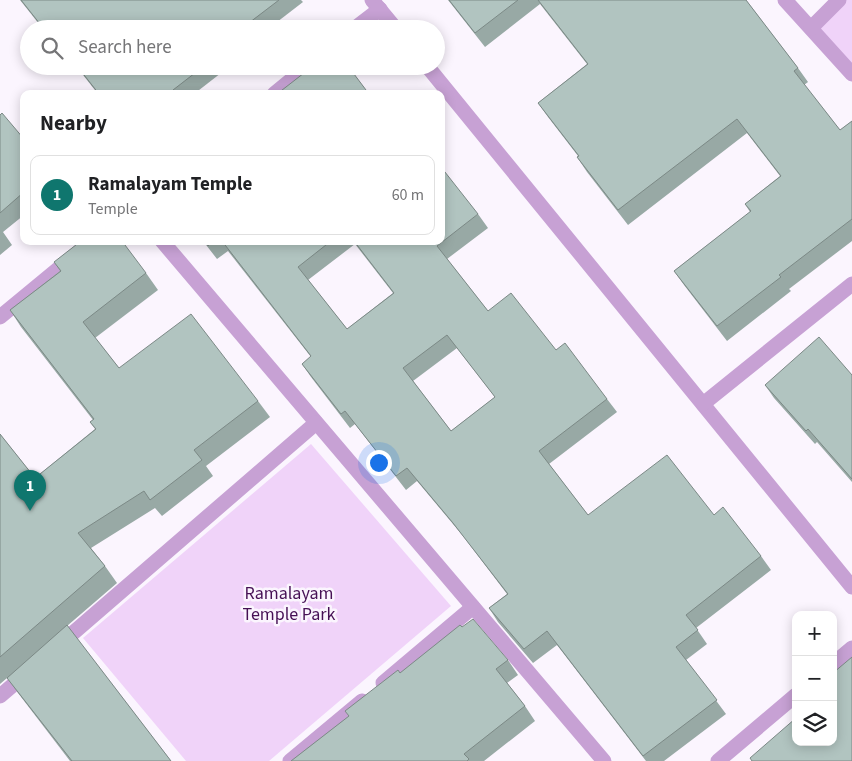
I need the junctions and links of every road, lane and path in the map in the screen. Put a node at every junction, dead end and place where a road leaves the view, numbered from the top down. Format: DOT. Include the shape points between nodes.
graph roads {
  1 [pos="785,0"];
  2 [pos="839,0"];
  3 [pos="376,4"];
  4 [pos="362,20"];
  5 [pos="389,20"];
  6 [pos="810,28"];
  7 [pos="852,74"];
  8 [pos="297,75"];
  9 [pos="433,75"];
  10 [pos="279,90"];
  11 [pos="87,245"];
  12 [pos="165,245"];
  13 [pos="852,284"];
  14 [pos="0,317"];
  15 [pos="703,404"];
  16 [pos="316,423"];
  17 [pos="852,586"];
  18 [pos="473,607"];
  19 [pos="852,648"];
  20 [pos="837,661"];
  21 [pos="0,696"];
  22 [pos="792,698"];
  23 [pos="290,761"];
  24 [pos="604,761"];
  25 [pos="718,761"];
  1 -- 6 [label="street"];
  2 -- 6 [label="street"];
  3 -- 4 [label="street"];
  3 -- 5 [label="street"];
  6 -- 7 [label="street"];
  8 -- 10 [label="street"];
  9 -- 15 [label="street"];
  11 -- 14 [label="street"];
  12 -- 16 [label="street"];
  13 -- 15 [label="street"];
  15 -- 17 [label="street"];
  16 -- 18 [label="street"];
  16 -- 21 [label="street"];
  18 -- 23 [label="street"];
  18 -- 24 [label="street"];
  19 -- 20 [label="street"];
  22 -- 25 [label="street"];
}
